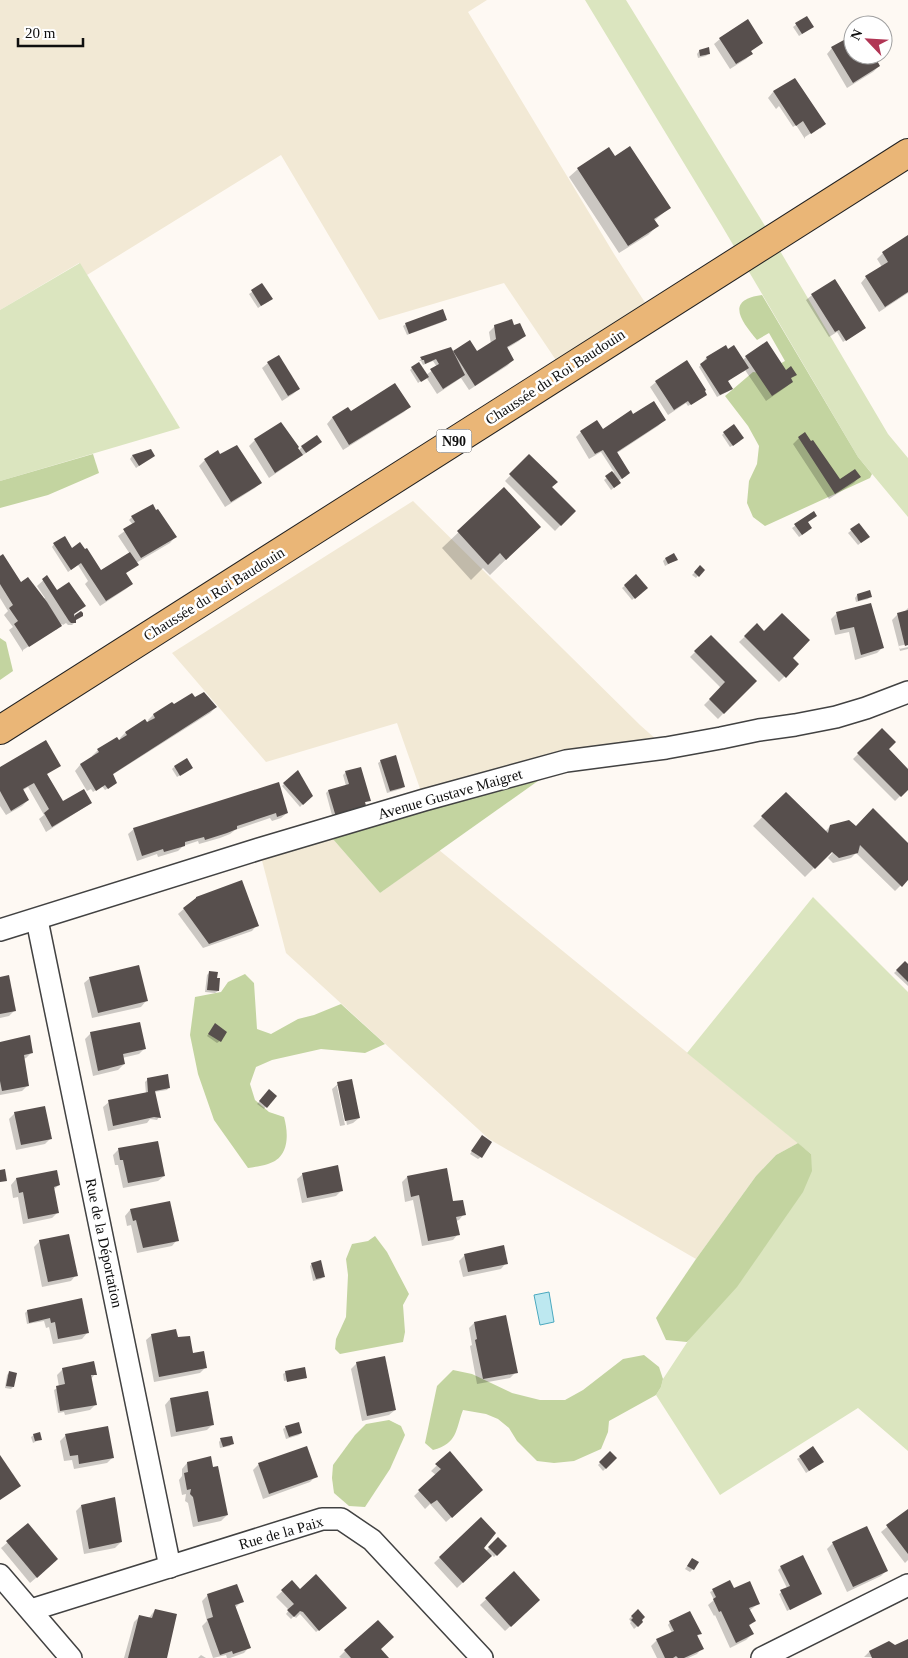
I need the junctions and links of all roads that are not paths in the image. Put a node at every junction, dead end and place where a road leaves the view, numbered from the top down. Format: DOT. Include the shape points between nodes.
graph roads {
  1 [pos="908,153"];
  2 [pos="908,692"];
  3 [pos="0,730"];
  4 [pos="37,920"];
  5 [pos="0,930"];
  6 [pos="170,1567"];
  7 [pos="0,1574"];
  8 [pos="908,1585"];
  9 [pos="31,1610"];
  10 [pos="71,1658"];
  11 [pos="482,1658"];
  12 [pos="762,1658"];
  1 -- 3 [label="main road, Chaussée du Roi Baudouin / N90"];
  2 -- 4 [label="street, Avenue Gustave Maigret" via="836,717 676,746 566,761 259,849"];
  4 -- 5 [label="street, Avenue Gustave Maigret"];
  4 -- 6 [label="street, Rue de la Déportation"];
  6 -- 9 [label="street, Rue de la Paix"];
  6 -- 11 [label="street, Rue de la Paix" via="322,1519 341,1519 372,1540"];
  7 -- 9 [label="street"];
  8 -- 12 [label="street"];
  9 -- 10 [label="street"];
}
